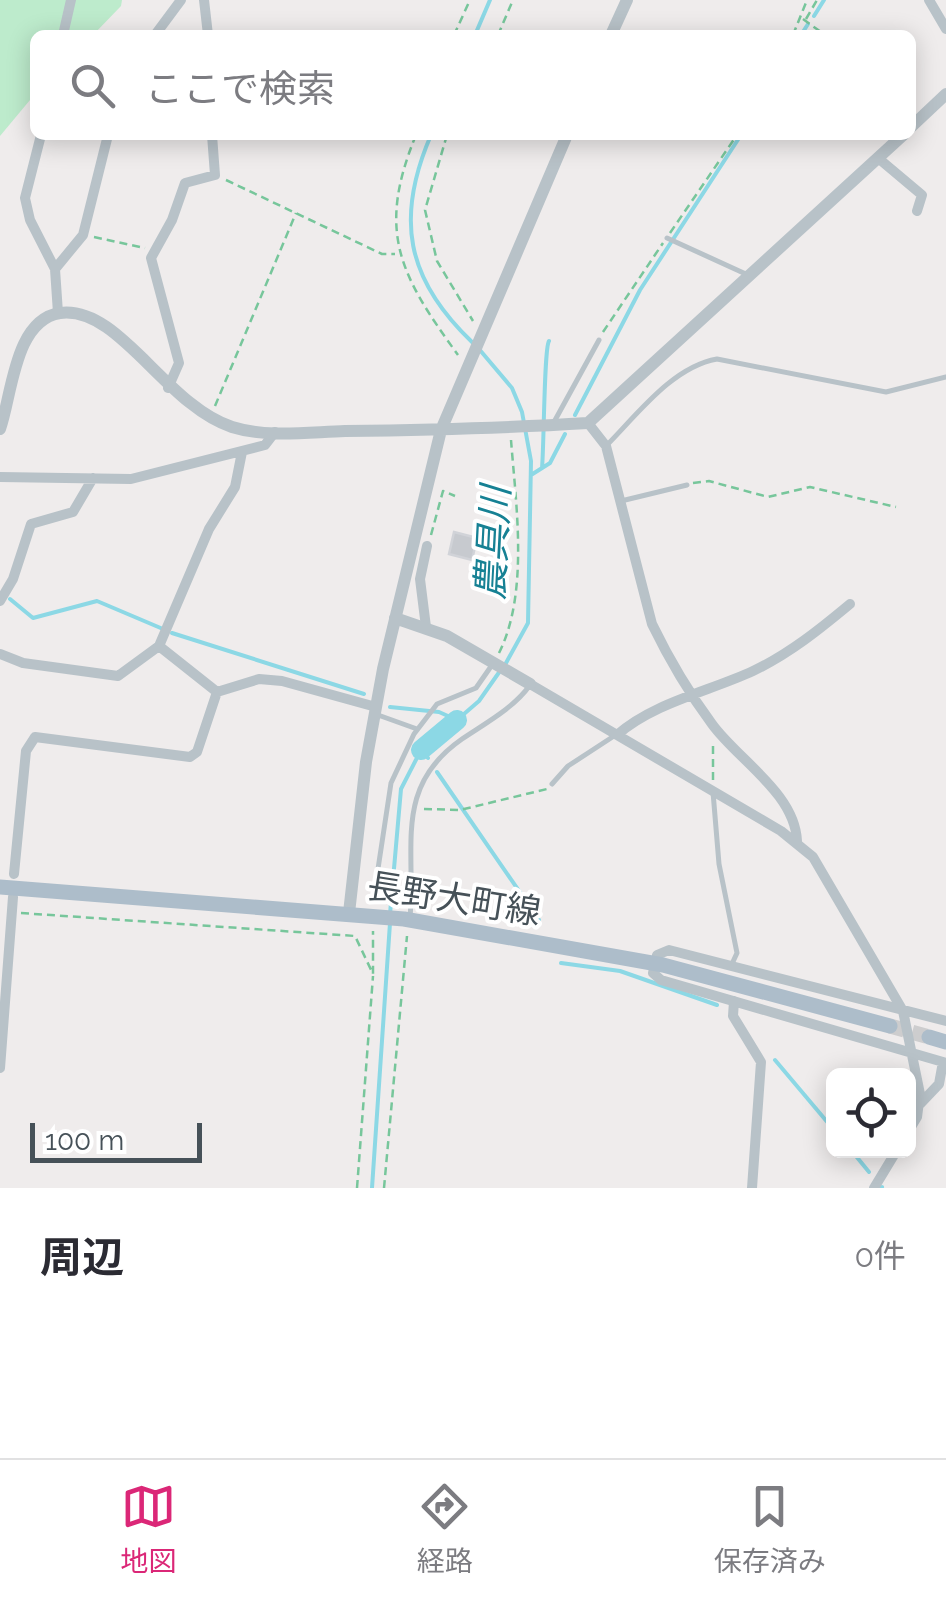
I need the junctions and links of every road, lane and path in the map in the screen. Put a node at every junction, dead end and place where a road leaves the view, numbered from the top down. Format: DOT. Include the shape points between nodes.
graph roads {
  1 [pos="71,0"];
  2 [pos="181,0"];
  3 [pos="204,0"];
  4 [pos="470,0"];
  5 [pos="513,0"];
  6 [pos="626,0"];
  7 [pos="808,0"];
  8 [pos="817,0"];
  9 [pos="929,0"];
  10 [pos="804,19"];
  11 [pos="946,29"];
  12 [pos="63,30"];
  13 [pos="159,30"];
  14 [pos="207,30"];
  15 [pos="456,30"];
  16 [pos="500,30"];
  17 [pos="613,30"];
  18 [pos="796,30"];
  19 [pos="818,30"];
  20 [pos="945,96"];
  21 [pos="916,122"];
  22 [pos="39,140"];
  23 [pos="107,140"];
  24 [pos="212,140"];
  25 [pos="414,140"];
  26 [pos="445,140"];
  27 [pos="565,140"];
  28 [pos="897,140"];
  29 [pos="878,158"];
  30 [pos="215,175"];
  31 [pos="917,210"];
  32 [pos="296,213"];
  33 [pos="83,235"];
  34 [pos="667,238"];
  35 [pos="156,250"];
  36 [pos="398,254"];
  37 [pos="55,269"];
  38 [pos="751,277"];
  39 [pos="58,313"];
  40 [pos="481,331"];
  41 [pos="599,340"];
  42 [pos="468,360"];
  43 [pos="946,376"];
  44 [pos="168,388"];
  45 [pos="210,417"];
  46 [pos="588,424"];
  47 [pos="551,426"];
  48 [pos="514,428"];
  49 [pos="0,429"];
  50 [pos="442,430"];
  51 [pos="275,432"];
  52 [pos="606,446"];
  53 [pos="242,452"];
  54 [pos="0,476"];
  55 [pos="93,478"];
  56 [pos="687,485"];
  57 [pos="455,496"];
  58 [pos="621,502"];
  59 [pos="896,507"];
  60 [pos="428,546"];
  61 [pos="0,601"];
  62 [pos="850,604"];
  63 [pos="394,618"];
  64 [pos="426,628"];
  65 [pos="159,646"];
  66 [pos="0,654"];
  67 [pos="496,664"];
  68 [pos="527,682"];
  69 [pos="218,692"];
  70 [pos="692,696"];
  71 [pos="375,711"];
  72 [pos="418,729"];
  73 [pos="715,729"];
  74 [pos="617,734"];
  75 [pos="552,784"];
  76 [pos="712,792"];
  77 [pos="413,808"];
  78 [pos="797,841"];
  79 [pos="14,874"];
  80 [pos="376,882"];
  81 [pos="6,892"];
  82 [pos="12,912"];
  83 [pos="350,913"];
  84 [pos="377,916"];
  85 [pos="407,920"];
  86 [pos="653,964"];
  87 [pos="731,966"];
  88 [pos="373,974"];
  89 [pos="734,1001"];
  90 [pos="904,1011"];
  91 [pos="946,1021"];
  92 [pos="890,1026"];
  93 [pos="928,1037"];
  94 [pos="946,1042"];
  95 [pos="912,1053"];
  96 [pos="0,1068"];
  97 [pos="920,1104"];
  98 [pos="916,1113"];
  99 [pos="892,1158"];
  100 [pos="357,1188"];
  101 [pos="384,1188"];
  102 [pos="752,1188"];
  103 [pos="874,1188"];
  1 -- 12 [label="street"];
  2 -- 13 [label="street"];
  3 -- 14 [label="street"];
  4 -- 15 [label="path"];
  5 -- 16 [label="path"];
  6 -- 17 [label="street"];
  7 -- 10 [label="path"];
  8 -- 10 [label="path"];
  9 -- 11 [label="street"];
  10 -- 18 [label="path"];
  10 -- 19 [label="path"];
  20 -- 21 [label="street"];
  22 -- 37 [label="street" via="25,198"];
  23 -- 33 [label="street"];
  24 -- 30 [label="street"];
  25 -- 36 [label="path" via="395,201"];
  26 -- 40 [label="path" via="429,186 429,233 450,287"];
  27 -- 40 [label="street"];
  28 -- 29 [label="street"];
  29 -- 31 [label="street" via="922,195"];
  29 -- 38 [label="street"];
  30 -- 32 [label="path"];
  30 -- 35 [label="street" via="185,183"];
  32 -- 36 [label="path" via="382,254"];
  32 -- 45 [label="path"];
  33 -- 35 [label="path"];
  33 -- 37 [label="street"];
  34 -- 38 [label="lane"];
  35 -- 44 [label="street" via="154,280 179,363"];
  36 -- 42 [label="path" via="427,308"];
  37 -- 39 [label="street"];
  38 -- 46 [label="street"];
  39 -- 44 [label="street" via="100,320"];
  39 -- 49 [label="street" via="42,321 25,346"];
  40 -- 42 [label="street"];
  41 -- 47 [label="lane"];
  42 -- 50 [label="street"];
  43 -- 52 [label="lane" via="886,392 707,361 662,389"];
  44 -- 45 [label="street"];
  45 -- 51 [label="street" via="244,430"];
  46 -- 47 [label="street"];
  46 -- 52 [label="street"];
  47 -- 48 [label="street"];
  48 -- 50 [label="street"];
  48 -- 67 [label="path" via="512,624"];
  50 -- 51 [label="street"];
  50 -- 63 [label="street"];
  51 -- 53 [label="street" via="266,444"];
  52 -- 58 [label="street"];
  53 -- 55 [label="street" via="131,479"];
  53 -- 65 [label="street" via="235,487 209,529"];
  54 -- 55 [label="street"];
  55 -- 61 [label="street" via="73,512 31,524"];
  56 -- 58 [label="lane"];
  56 -- 59 [label="path" via="710,481 768,497 810,487"];
  57 -- 60 [label="path" via="443,491"];
  58 -- 70 [label="street" via="652,624"];
  60 -- 64 [label="street" via="420,579"];
  62 -- 70 [label="street" via="790,650"];
  63 -- 64 [label="street"];
  63 -- 71 [label="street"];
  64 -- 67 [label="street"];
  65 -- 66 [label="street" via="118,676"];
  65 -- 69 [label="street"];
  67 -- 68 [label="street"];
  67 -- 72 [label="lane" via="476,688 437,704"];
  68 -- 74 [label="street"];
  68 -- 77 [label="lane" via="436,762"];
  69 -- 71 [label="street" via="282,681"];
  69 -- 79 [label="street" via="190,758 34,737 26,751"];
  70 -- 73 [label="street"];
  70 -- 74 [label="street"];
  71 -- 72 [label="lane"];
  71 -- 83 [label="street"];
  72 -- 80 [label="lane" via="390,784"];
  73 -- 76 [label="path"];
  73 -- 78 [label="street" via="767,784"];
  74 -- 75 [label="lane"];
  74 -- 76 [label="street"];
  75 -- 77 [label="path" via="544,792 460,810"];
  76 -- 78 [label="street"];
  76 -- 87 [label="lane" via="737,953"];
  77 -- 85 [label="lane"];
  78 -- 90 [label="street" via="813,857"];
  81 -- 82 [label="street"];
  81 -- 83 [label="main road, 長野大町線"];
  82 -- 88 [label="path" via="355,936"];
  82 -- 96 [label="street"];
  83 -- 84 [label="main road, 長野大町線"];
  84 -- 85 [label="main road, 長野大町線"];
  84 -- 88 [label="path"];
  85 -- 86 [label="main road, 長野大町線"];
  85 -- 101 [label="path"];
  86 -- 87 [label="street" via="669,950"];
  86 -- 89 [label="street" via="661,980"];
  86 -- 92 [label="main road, 長野大町線"];
  87 -- 90 [label="street"];
  88 -- 100 [label="path"];
  89 -- 95 [label="street"];
  89 -- 102 [label="street" via="733,1016 761,1062"];
  90 -- 91 [label="street"];
  90 -- 95 [label="street"];
  93 -- 94 [label="main road"];
  95 -- 97 [label="street"];
  95 -- 97 [label="street" via="944,1062 939,1084"];
  97 -- 98 [label="street"];
  99 -- 103 [label="street"];
}
